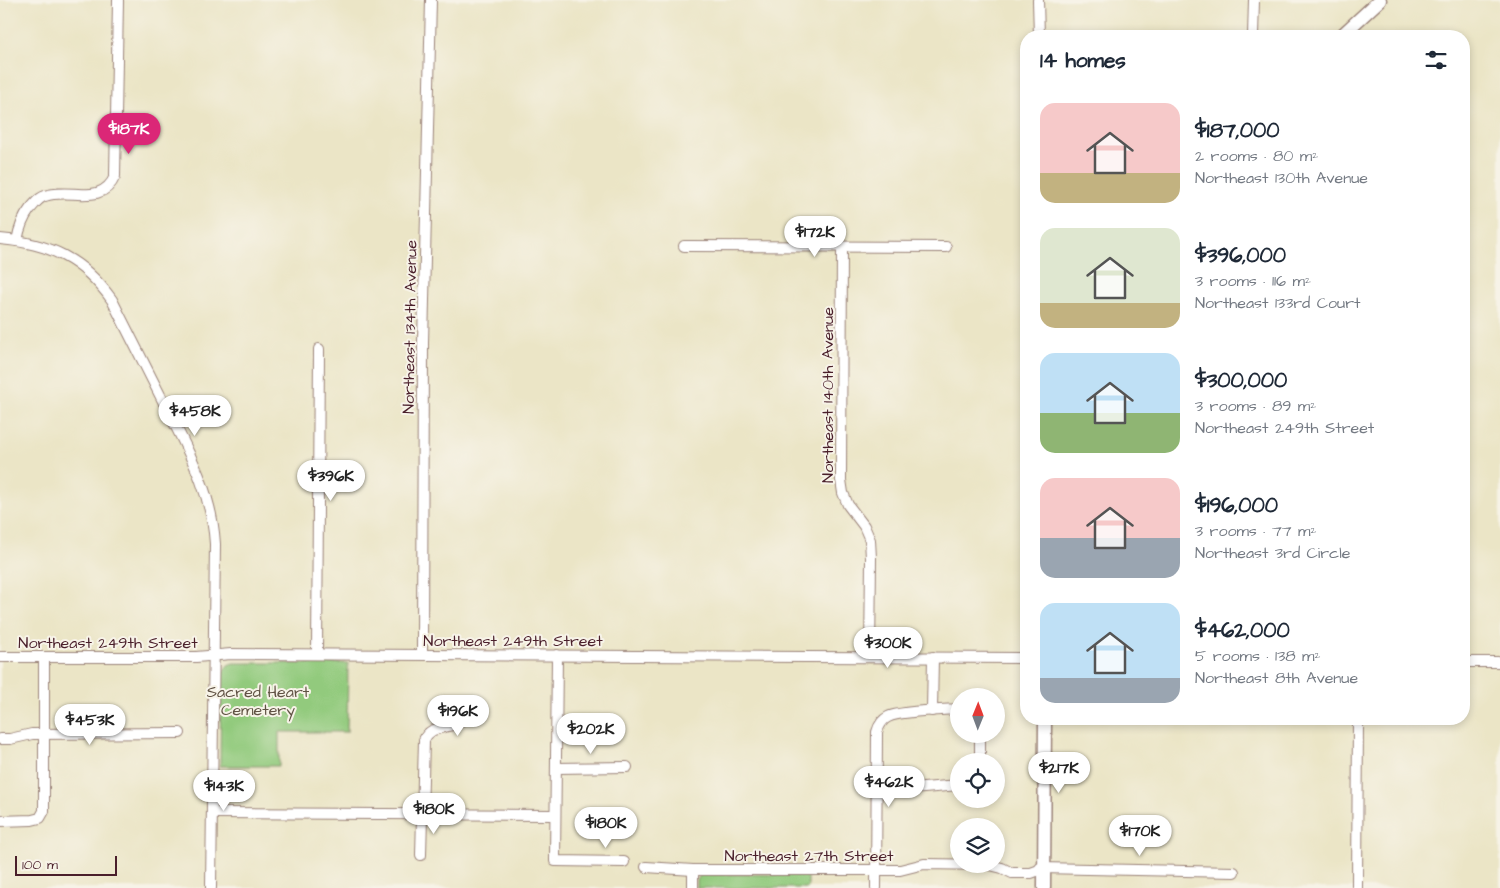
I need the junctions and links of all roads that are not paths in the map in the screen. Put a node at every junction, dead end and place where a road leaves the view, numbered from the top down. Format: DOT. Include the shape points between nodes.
graph roads {
  1 [pos="118,0"];
  2 [pos="431,0"];
  3 [pos="1038,0"];
  4 [pos="1254,0"];
  5 [pos="1380,0"];
  6 [pos="1039,30"];
  7 [pos="1254,30"];
  8 [pos="1348,30"];
  9 [pos="0,239"];
  10 [pos="17,241"];
  11 [pos="684,246"];
  12 [pos="842,246"];
  13 [pos="946,247"];
  14 [pos="319,349"];
  15 [pos="317,654"];
  16 [pos="422,654"];
  17 [pos="557,655"];
  18 [pos="214,656"];
  19 [pos="0,657"];
  20 [pos="44,657"];
  21 [pos="870,657"];
  22 [pos="933,657"];
  23 [pos="1020,658"];
  24 [pos="1470,662"];
  25 [pos="1500,662"];
  26 [pos="950,710"];
  27 [pos="932,711"];
  28 [pos="469,715"];
  29 [pos="1046,725"];
  30 [pos="1358,725"];
  31 [pos="180,733"];
  32 [pos="44,734"];
  33 [pos="0,739"];
  34 [pos="556,768"];
  35 [pos="627,768"];
  36 [pos="950,786"];
  37 [pos="877,792"];
  38 [pos="212,813"];
  39 [pos="422,814"];
  40 [pos="555,815"];
  41 [pos="0,820"];
  42 [pos="421,855"];
  43 [pos="624,862"];
  44 [pos="646,867"];
  45 [pos="1045,868"];
  46 [pos="693,870"];
  47 [pos="877,870"];
  48 [pos="1234,872"];
  49 [pos="210,888"];
  50 [pos="693,888"];
  51 [pos="876,888"];
  52 [pos="1044,888"];
  53 [pos="1356,888"];
  1 -- 10 [label="street" via="115,176 109,187 98,193 42,197 24,217"];
  2 -- 16 [label="street, Northeast 134th Avenue" via="423,343"];
  3 -- 6 [label="street"];
  4 -- 7 [label="street"];
  5 -- 8 [label="main road"];
  9 -- 10 [label="street"];
  10 -- 18 [label="street" via="69,257 93,276 112,300 188,450 205,490 214,534"];
  11 -- 12 [label="street"];
  12 -- 13 [label="street"];
  12 -- 21 [label="street, Northeast 140th Avenue" via="840,480 848,505 870,540"];
  14 -- 15 [label="street"];
  15 -- 16 [label="street, Northeast 249th Street"];
  15 -- 18 [label="street, Northeast 249th Street"];
  16 -- 17 [label="street, Northeast 249th Street"];
  17 -- 21 [label="street, Northeast 249th Street"];
  17 -- 34 [label="street"];
  18 -- 20 [label="street, Northeast 249th Street"];
  18 -- 38 [label="street"];
  19 -- 20 [label="street, Northeast 249th Street"];
  20 -- 32 [label="street"];
  21 -- 22 [label="street, Northeast 249th Street"];
  22 -- 23 [label="street, Northeast 249th Street"];
  22 -- 27 [label="street"];
  24 -- 25 [label="street"];
  26 -- 27 [label="street"];
  27 -- 37 [label="street" via="892,715 882,722 877,732"];
  28 -- 39 [label="street" via="456,724 433,730 425,737"];
  29 -- 45 [label="main road"];
  30 -- 53 [label="street"];
  31 -- 32 [label="street"];
  32 -- 33 [label="street"];
  32 -- 41 [label="street" via="44,811 40,818 32,820"];
  34 -- 35 [label="street"];
  34 -- 40 [label="street"];
  36 -- 37 [label="street"];
  37 -- 47 [label="street"];
  38 -- 39 [label="street"];
  38 -- 49 [label="street"];
  39 -- 40 [label="street"];
  39 -- 42 [label="street"];
  40 -- 43 [label="street" via="555,861"];
  44 -- 46 [label="street, Northeast 27th Street"];
  45 -- 47 [label="street, Northeast 27th Street" via="924,864 900,870"];
  45 -- 48 [label="street, Northeast 27th Street"];
  45 -- 52 [label="main road"];
  46 -- 47 [label="street, Northeast 27th Street"];
  46 -- 50 [label="street"];
  47 -- 51 [label="street"];
}
